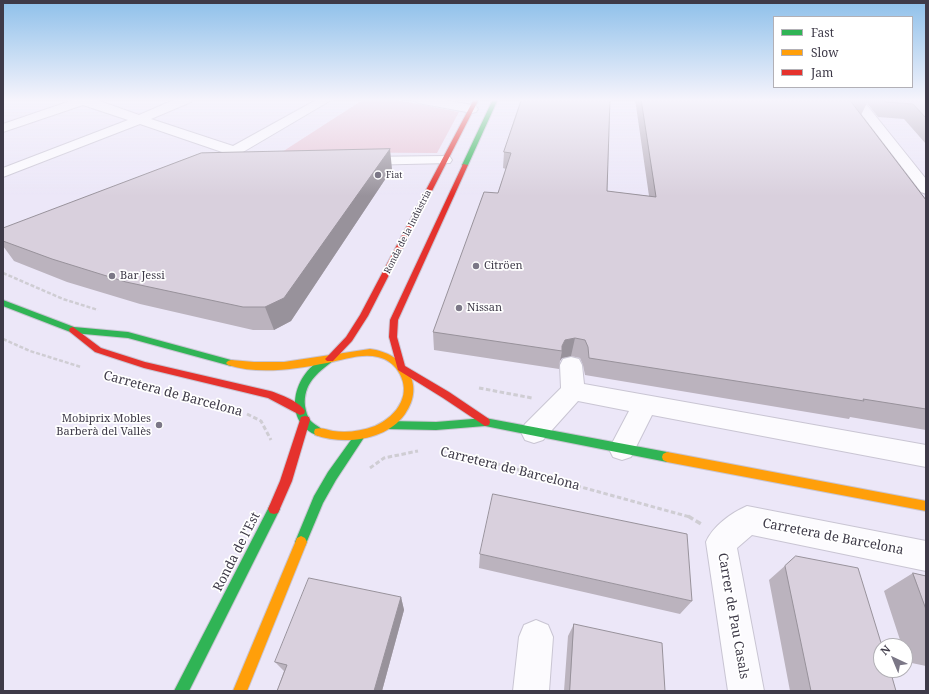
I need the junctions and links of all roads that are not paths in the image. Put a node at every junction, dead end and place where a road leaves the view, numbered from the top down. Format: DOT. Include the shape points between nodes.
graph roads {
  1 [pos="110,131"];
  2 [pos="174,131"];
  3 [pos="269,131"];
  4 [pos="460,131"];
  5 [pos="481,131"];
  6 [pos="881,131"];
  7 [pos="234,151"];
  8 [pos="445,160"];
  9 [pos="350,162"];
  10 [pos="205,166"];
  11 [pos="191,172"];
  12 [pos="3,173"];
  13 [pos="926,189"];
  14 [pos="3,303"];
  15 [pos="73,330"];
  16 [pos="330,359"];
  17 [pos="571,365"];
  18 [pos="401,367"];
  19 [pos="573,391"];
  20 [pos="645,404"];
  21 [pos="300,411"];
  22 [pos="305,420"];
  23 [pos="485,422"];
  24 [pos="387,425"];
  25 [pos="534,432"];
  26 [pos="360,436"];
  27 [pos="622,449"];
  28 [pos="915,454"];
  29 [pos="926,470"];
  30 [pos="926,506"];
  31 [pos="721,542"];
  32 [pos="926,556"];
  33 [pos="536,637"];
  34 [pos="181,691"];
  35 [pos="240,691"];
  36 [pos="531,691"];
  37 [pos="746,691"];
  1 -- 12 [label="street"];
  2 -- 7 [label="street"];
  3 -- 7 [label="street"];
  4 -- 8 [label="street, Ronda de la Indústria"];
  5 -- 18 [label="street" via="394,320 394,344"];
  6 -- 13 [label="street"];
  7 -- 10 [label="street"];
  7 -- 10 [label="street" via="251,163 218,163"];
  8 -- 9 [label="street"];
  8 -- 16 [label="street, Ronda de la Indústria" via="360,324"];
  10 -- 11 [label="street"];
  14 -- 15 [label="street"];
  15 -- 16 [label="street" via="127,335 231,364 277,367"];
  15 -- 21 [label="street" via="98,350 144,365 270,396"];
  16 -- 18 [label="street" via="349,353 369,352 387,357"];
  16 -- 21 [label="street" via="316,368 306,380 301,389"];
  17 -- 19 [label="street"];
  18 -- 23 [label="street"];
  18 -- 24 [label="street" via="408,382 409,394 402,410"];
  19 -- 20 [label="street"];
  19 -- 25 [label="street"];
  20 -- 27 [label="street"];
  20 -- 28 [label="street"];
  21 -- 22 [label="street"];
  22 -- 26 [label="street" via="315,431 332,436"];
  22 -- 34 [label="street, Ronda de l'Est" via="286,481 273,511"];
  23 -- 24 [label="street" via="436,426"];
  23 -- 25 [label="street"];
  24 -- 26 [label="street"];
  25 -- 27 [label="street"];
  26 -- 35 [label="street" via="318,500"];
  27 -- 30 [label="street"];
  28 -- 29 [label="street"];
  31 -- 32 [label="street, Carretera de Barcelona" via="747,520"];
  31 -- 37 [label="street, Carrer de Pau Casals"];
  33 -- 36 [label="street"];
}
